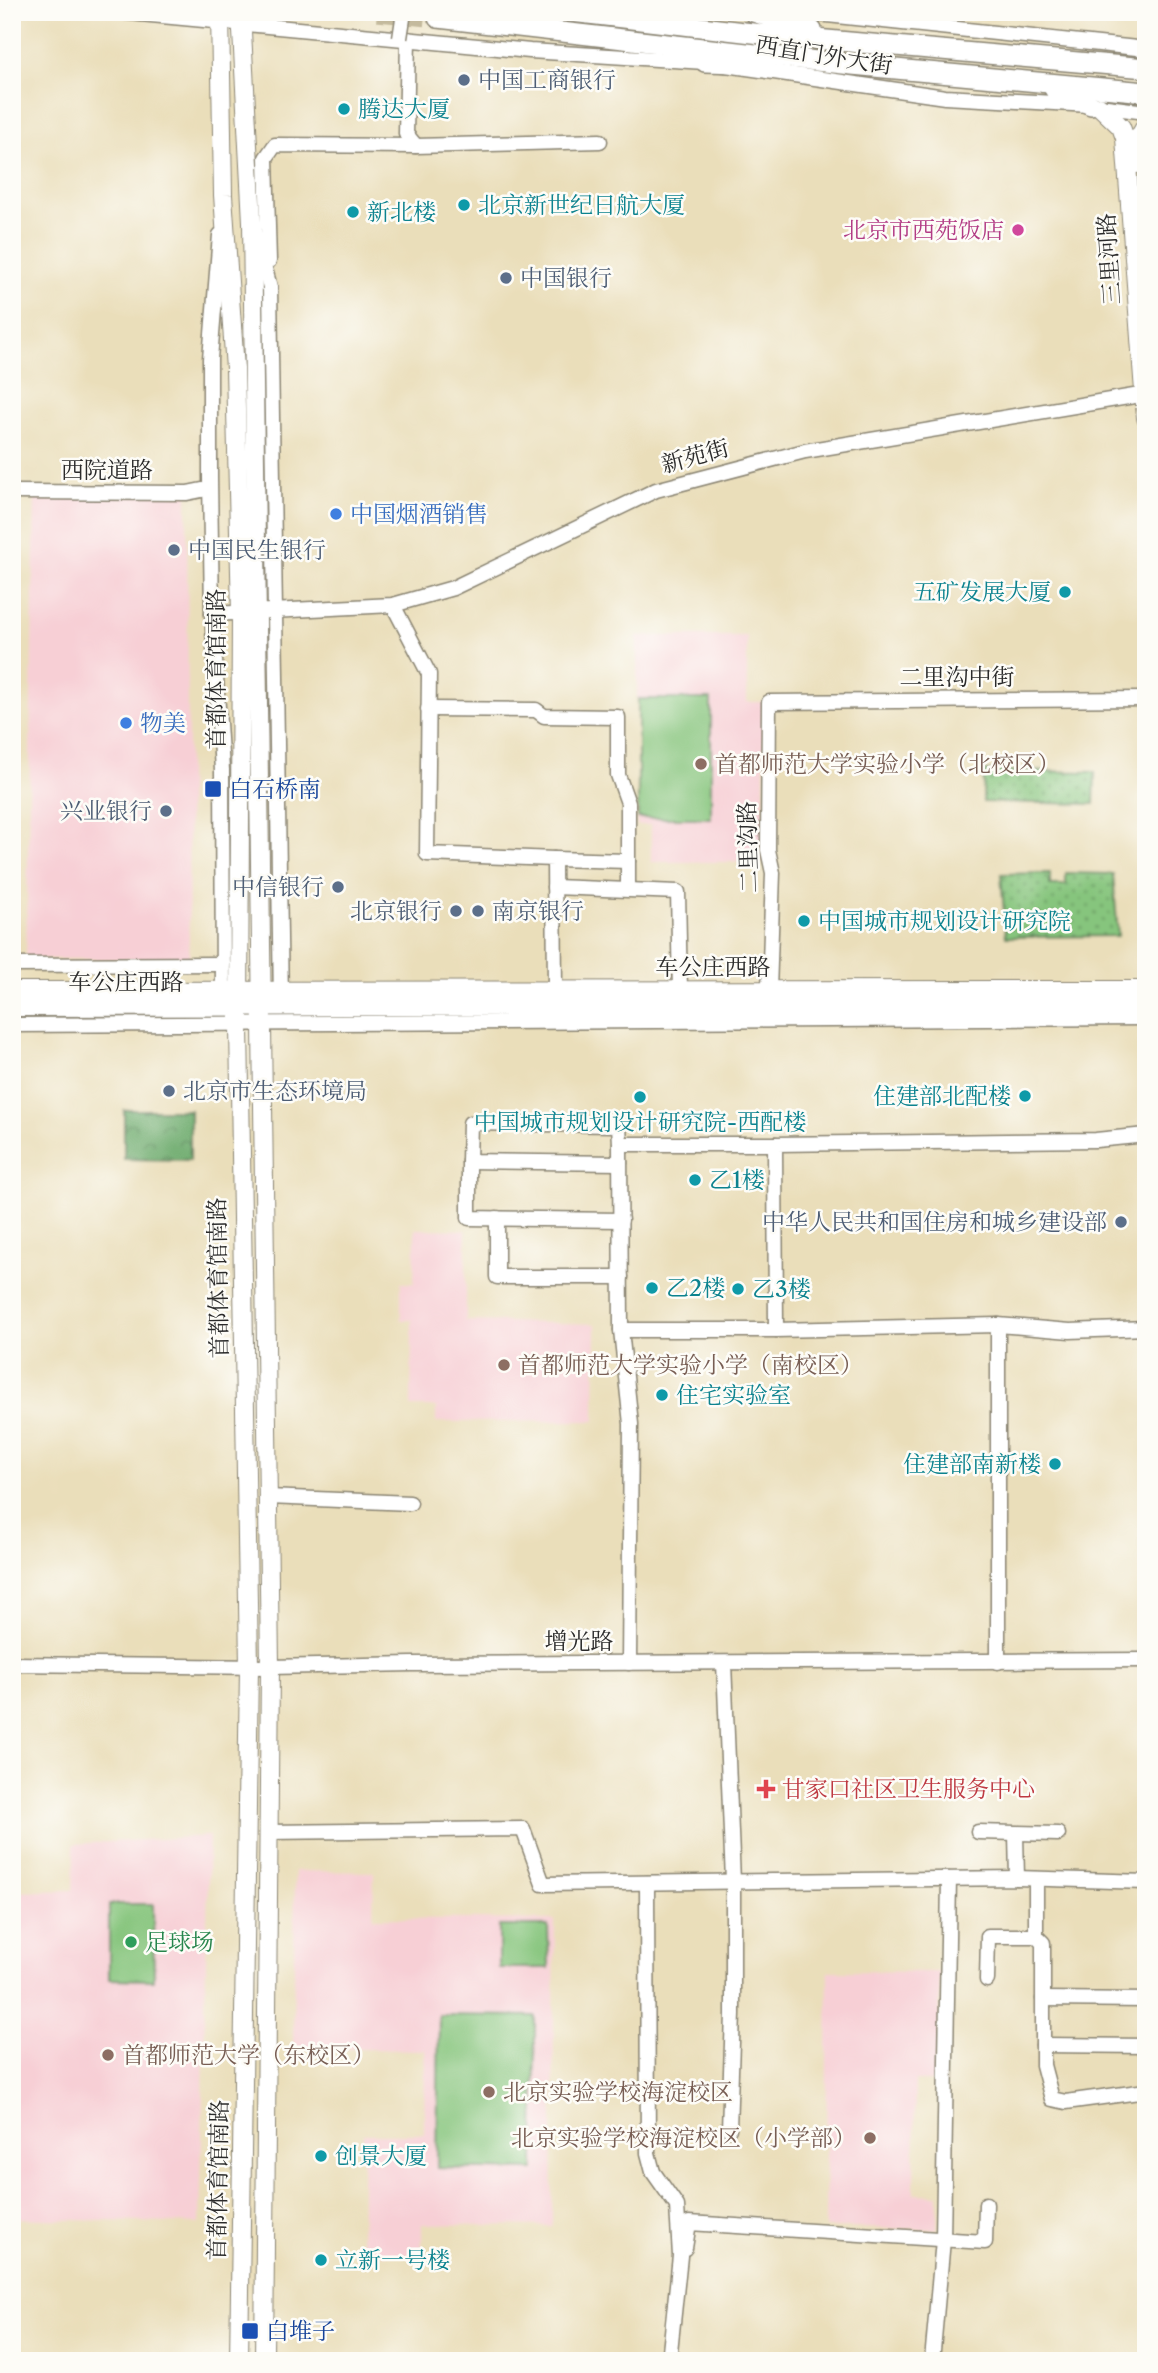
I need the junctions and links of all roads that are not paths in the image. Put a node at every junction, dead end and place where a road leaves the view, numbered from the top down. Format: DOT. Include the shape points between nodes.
graph roads {
  1 [pos="119,12"];
  2 [pos="404,12"];
  3 [pos="571,12"];
  4 [pos="753,12"];
  5 [pos="799,12"];
  6 [pos="220,18"];
  7 [pos="438,18"];
  8 [pos="242,19"];
  9 [pos="404,39"];
  10 [pos="857,43"];
  11 [pos="1146,49"];
  12 [pos="705,62"];
  13 [pos="852,65"];
  14 [pos="1146,68"];
  15 [pos="1037,82"];
  16 [pos="1146,92"];
  17 [pos="1095,106"];
  18 [pos="1146,112"];
  19 [pos="1146,125"];
  20 [pos="600,141"];
  21 [pos="416,146"];
  22 [pos="223,195"];
  23 [pos="252,222"];
  24 [pos="270,287"];
  25 [pos="1146,293"];
  26 [pos="1145,394"];
  27 [pos="1146,418"];
  28 [pos="202,490"];
  29 [pos="12,492"];
  30 [pos="393,605"];
  31 [pos="257,612"];
  32 [pos="212,614"];
  33 [pos="1146,699"];
  34 [pos="769,702"];
  35 [pos="428,709"];
  36 [pos="554,859"];
  37 [pos="628,861"];
  38 [pos="554,887"];
  39 [pos="628,889"];
  40 [pos="223,964"];
  41 [pos="12,965"];
  42 [pos="1146,990"];
  43 [pos="555,991"];
  44 [pos="680,991"];
  45 [pos="769,991"];
  46 [pos="12,992"];
  47 [pos="281,999"];
  48 [pos="233,1004"];
  49 [pos="1024,1006"];
  50 [pos="1146,1006"];
  51 [pos="12,1007"];
  52 [pos="261,1007"];
  53 [pos="1054,1018"];
  54 [pos="1146,1018"];
  55 [pos="12,1025"];
  56 [pos="1146,1135"];
  57 [pos="620,1144"];
  58 [pos="775,1144"];
  59 [pos="469,1161"];
  60 [pos="620,1163"];
  61 [pos="497,1218"];
  62 [pos="621,1220"];
  63 [pos="621,1278"];
  64 [pos="998,1325"];
  65 [pos="1146,1328"];
  66 [pos="621,1330"];
  67 [pos="776,1330"];
  68 [pos="268,1497"];
  69 [pos="410,1503"];
  70 [pos="1146,1660"];
  71 [pos="998,1662"];
  72 [pos="629,1663"];
  73 [pos="724,1663"];
  74 [pos="12,1664"];
  75 [pos="248,1667"];
  76 [pos="270,1667"];
  77 [pos="268,1832"];
  78 [pos="978,1832"];
  79 [pos="1016,1834"];
  80 [pos="1058,1834"];
  81 [pos="1017,1878"];
  82 [pos="949,1879"];
  83 [pos="1036,1879"];
  84 [pos="733,1881"];
  85 [pos="1146,1882"];
  86 [pos="647,1883"];
  87 [pos="1036,1936"];
  88 [pos="988,1980"];
  89 [pos="1043,1999"];
  90 [pos="1146,2000"];
  91 [pos="1043,2045"];
  92 [pos="1146,2046"];
  93 [pos="1146,2091"];
  94 [pos="729,2129"];
  95 [pos="986,2204"];
  96 [pos="943,2240"];
  97 [pos="682,2262"];
  98 [pos="239,2361"];
  99 [pos="264,2361"];
  100 [pos="669,2361"];
  101 [pos="932,2361"];
  1 -- 6 [label="street, 西直门外大街"];
  2 -- 9 [label="street, bridge"];
  3 -- 10 [label="highway, 西直门外大街"];
  4 -- 10 [label="highway"];
  5 -- 11 [label="street, 西直门外大街"];
  6 -- 8 [label="street, 西直门外大街"];
  6 -- 22 [label="main road, 首都体育馆南路"];
  7 -- 13 [label="highway, 西直门外大街"];
  8 -- 9 [label="street, 西直门外大街"];
  8 -- 23 [label="main road, 首都体育馆南路"];
  9 -- 12 [label="street, 西直门外大街"];
  9 -- 21 [label="street" via="406,134"];
  10 -- 14 [label="highway, 西直门外大街"];
  12 -- 13 [label="highway"];
  12 -- 17 [label="street, 西直门外大街" via="945,97"];
  13 -- 15 [label="highway, 西直门外大街"];
  15 -- 16 [label="highway, 西直门外大街"];
  15 -- 17 [label="highway"];
  17 -- 18 [label="street, 西直门外大街"];
  17 -- 26 [label="main road, 三里河路" via="1121,127 1125,138"];
  19 -- 25 [label="main road, 三里河路" via="1137,154"];
  20 -- 21 [label="street"];
  21 -- 24 [label="street" via="275,145 266,159"];
  22 -- 31 [label="main road, 首都体育馆南路"];
  22 -- 32 [label="street, 首都体育馆南路" via="210,359"];
  23 -- 24 [label="street, 首都体育馆南路"];
  23 -- 31 [label="main road, 首都体育馆南路"];
  24 -- 31 [label="street, 首都体育馆南路"];
  26 -- 27 [label="main road, 三里河路"];
  26 -- 30 [label="street, 新苑街" via="805,451 656,490 453,588"];
  28 -- 29 [label="street, 西院道路"];
  30 -- 31 [label="street, 新苑街"];
  30 -- 35 [label="street" via="429,674"];
  31 -- 32 [label="street, 新苑街"];
  31 -- 47 [label="street, 首都体育馆南路"];
  31 -- 48 [label="main road, 首都体育馆南路"];
  31 -- 52 [label="main road, 首都体育馆南路"];
  32 -- 40 [label="street, 首都体育馆南路" via="222,770"];
  33 -- 34 [label="street, 二里沟中街"];
  34 -- 45 [label="street, 二里沟路" via="768,850 774,873"];
  35 -- 36 [label="street" via="427,855"];
  35 -- 37 [label="street" via="536,710 544,716 618,718 618,775 628,803"];
  36 -- 37 [label="street"];
  36 -- 38 [label="street"];
  37 -- 39 [label="street"];
  38 -- 39 [label="street"];
  38 -- 43 [label="street"];
  39 -- 44 [label="street" via="678,892"];
  40 -- 41 [label="street"];
  40 -- 48 [label="street, 首都体育馆南路"];
  42 -- 45 [label="main road, 车公庄西路"];
  43 -- 44 [label="main road, 车公庄西路"];
  43 -- 47 [label="main road, 车公庄西路"];
  44 -- 45 [label="main road, 车公庄西路"];
  46 -- 48 [label="main road, 车公庄西路"];
  47 -- 49 [label="main road, 车公庄西路"];
  47 -- 52 [label="main road"];
  48 -- 51 [label="main road, 车公庄西路"];
  48 -- 52 [label="main road"];
  48 -- 52 [label="street"];
  48 -- 55 [label="street"];
  48 -- 75 [label="main road, 首都体育馆南路"];
  49 -- 50 [label="main road, 车公庄西路"];
  49 -- 53 [label="main road"];
  52 -- 53 [label="street"];
  52 -- 68 [label="main road, 首都体育馆南路"];
  53 -- 54 [label="street"];
  56 -- 58 [label="street" via="1096,1140"];
  57 -- 58 [label="street"];
  57 -- 59 [label="street" via="619,1125 470,1123"];
  57 -- 60 [label="street"];
  58 -- 67 [label="street"];
  59 -- 60 [label="street"];
  59 -- 61 [label="street" via="469,1218"];
  60 -- 62 [label="street"];
  61 -- 62 [label="street"];
  61 -- 63 [label="street" via="498,1277"];
  62 -- 63 [label="street"];
  63 -- 66 [label="street"];
  64 -- 65 [label="street" via="1070,1331"];
  64 -- 67 [label="street"];
  64 -- 71 [label="street"];
  66 -- 67 [label="street"];
  66 -- 72 [label="street" via="631,1424"];
  68 -- 69 [label="street"];
  68 -- 76 [label="main road, 首都体育馆南路"];
  70 -- 71 [label="street, 增光路"];
  71 -- 73 [label="street, 增光路"];
  72 -- 73 [label="street, 增光路"];
  72 -- 76 [label="street, 增光路"];
  73 -- 84 [label="street"];
  74 -- 75 [label="street, 增光路"];
  75 -- 76 [label="street, 增光路"];
  75 -- 98 [label="main road, 首都体育馆南路"];
  76 -- 77 [label="main road, 首都体育馆南路"];
  77 -- 86 [label="street" via="523,1829 543,1884"];
  77 -- 99 [label="main road, 首都体育馆南路"];
  78 -- 79 [label="street"];
  79 -- 80 [label="street"];
  79 -- 81 [label="street"];
  81 -- 82 [label="street"];
  81 -- 83 [label="street"];
  82 -- 84 [label="street"];
  82 -- 96 [label="street"];
  83 -- 85 [label="street"];
  83 -- 87 [label="street"];
  84 -- 86 [label="street"];
  84 -- 94 [label="street"];
  86 -- 100 [label="street" via="648,2153 653,2172 677,2206 680,2256"];
  87 -- 88 [label="street" via="988,1936"];
  87 -- 89 [label="street" via="1043,1943"];
  89 -- 90 [label="street"];
  89 -- 91 [label="street"];
  91 -- 92 [label="street"];
  91 -- 93 [label="street" via="1052,2099 1066,2102"];
  95 -- 96 [label="street" via="985,2242"];
  96 -- 97 [label="street" via="689,2223"];
  96 -- 101 [label="street"];
}
